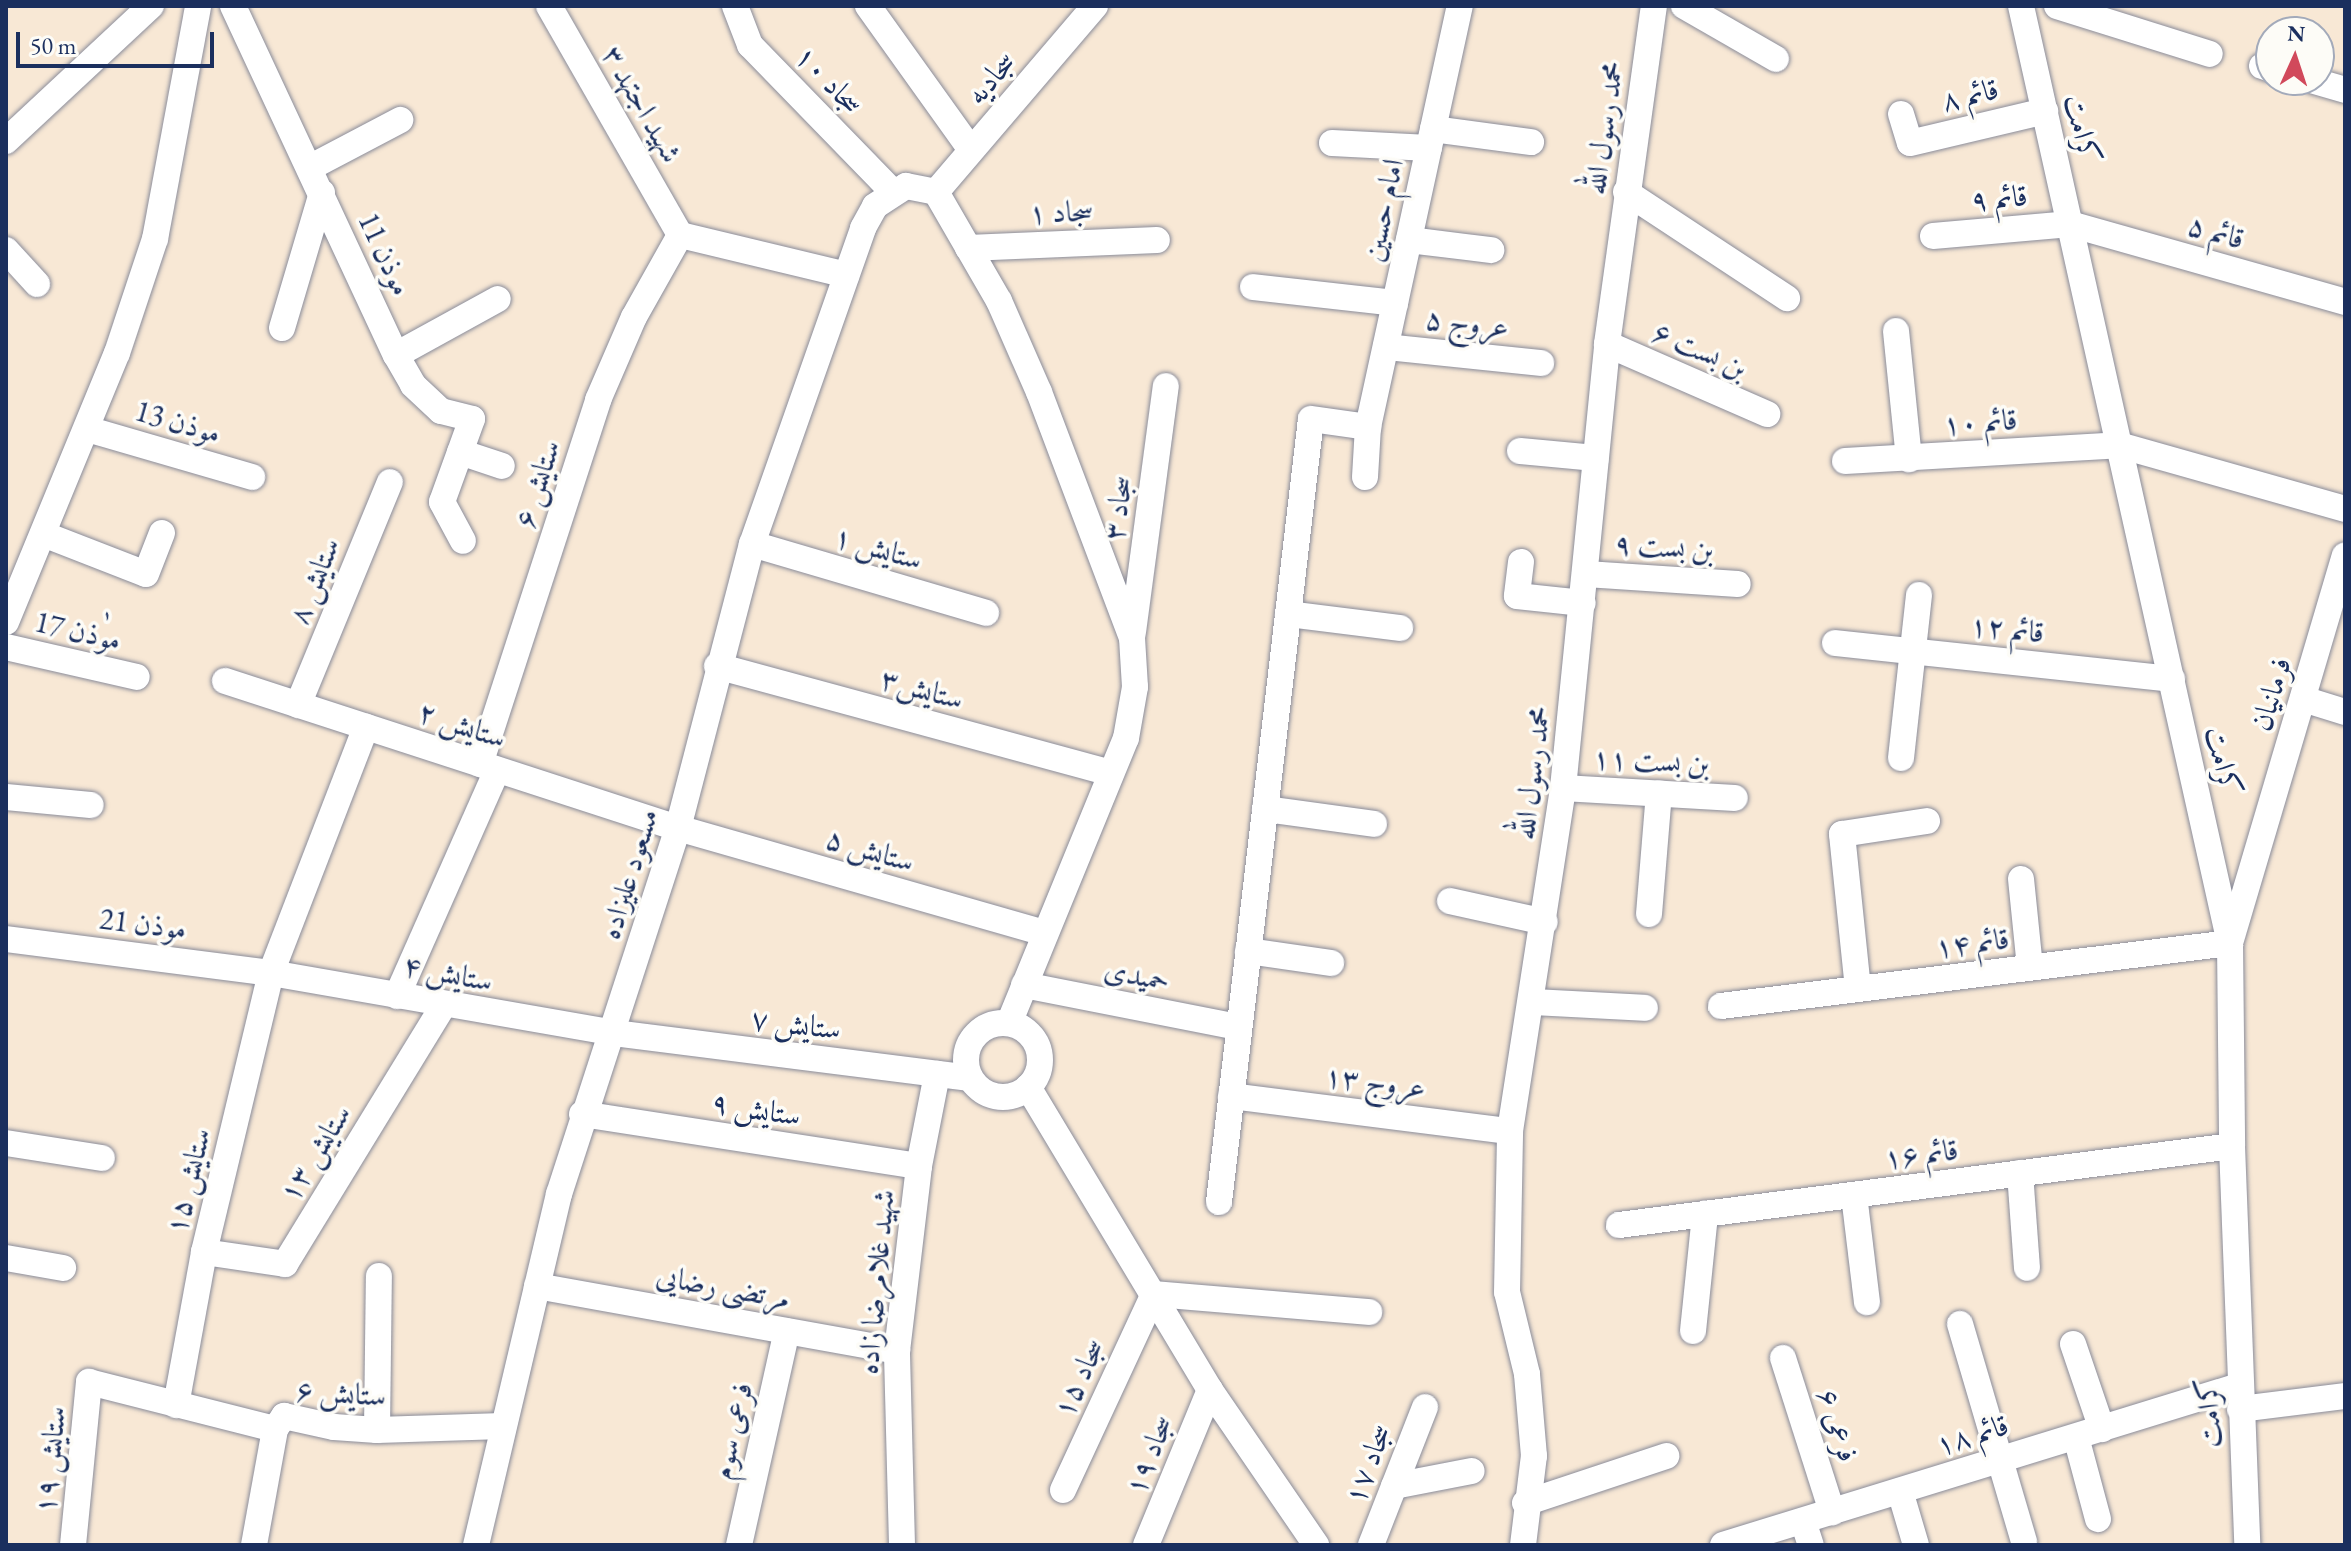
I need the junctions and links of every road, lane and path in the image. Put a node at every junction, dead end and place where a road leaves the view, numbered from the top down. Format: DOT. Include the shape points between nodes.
graph roads {
  1 [pos="151,6"];
  2 [pos="198,6"];
  3 [pos="233,6"];
  4 [pos="549,6"];
  5 [pos="735,6"];
  6 [pos="868,6"];
  7 [pos="1095,6"];
  8 [pos="1460,6"];
  9 [pos="1654,6"];
  10 [pos="1684,6"];
  11 [pos="2021,6"];
  12 [pos="2057,6"];
  13 [pos="2210,54"];
  14 [pos="1776,59"];
  15 [pos="2045,111"];
  16 [pos="1901,114"];
  17 [pos="400,120"];
  18 [pos="1431,139"];
  19 [pos="6,141"];
  20 [pos="1531,142"];
  21 [pos="1332,143"];
  22 [pos="971,150"];
  23 [pos="311,167"];
  24 [pos="892,191"];
  25 [pos="936,192"];
  26 [pos="1626,192"];
  27 [pos="322,193"];
  28 [pos="2070,224"];
  29 [pos="680,235"];
  30 [pos="1933,236"];
  31 [pos="1157,240"];
  32 [pos="1409,240"];
  33 [pos="968,248"];
  34 [pos="6,250"];
  35 [pos="1491,250"];
  36 [pos="846,275"];
  37 [pos="37,284"];
  38 [pos="1253,287"];
  39 [pos="1787,298"];
  40 [pos="498,299"];
  41 [pos="2345,302"];
  42 [pos="1395,303"];
  43 [pos="282,328"];
  44 [pos="1896,331"];
  45 [pos="1607,344"];
  46 [pos="1386,347"];
  47 [pos="396,355"];
  48 [pos="1541,363"];
  49 [pos="1166,386"];
  50 [pos="1767,414"];
  51 [pos="1368,427"];
  52 [pos="87,429"];
  53 [pos="2119,445"];
  54 [pos="1520,451"];
  55 [pos="460,452"];
  56 [pos="1596,458"];
  57 [pos="1909,459"];
  58 [pos="1845,461"];
  59 [pos="502,466"];
  60 [pos="252,477"];
  61 [pos="1365,477"];
  62 [pos="390,482"];
  63 [pos="2345,509"];
  64 [pos="162,533"];
  65 [pos="43,534"];
  66 [pos="463,541"];
  67 [pos="752,544"];
  68 [pos="2345,556"];
  69 [pos="1521,562"];
  70 [pos="1586,574"];
  71 [pos="1738,584"];
  72 [pos="1919,595"];
  73 [pos="1583,603"];
  74 [pos="986,613"];
  75 [pos="1288,614"];
  76 [pos="6,622"];
  77 [pos="1400,628"];
  78 [pos="1132,638"];
  79 [pos="1835,643"];
  80 [pos="6,647"];
  81 [pos="1911,651"];
  82 [pos="717,666"];
  83 [pos="137,677"];
  84 [pos="2172,679"];
  85 [pos="225,681"];
  86 [pos="2303,699"];
  87 [pos="298,705"];
  88 [pos="2345,712"];
  89 [pos="366,727"];
  90 [pos="1901,758"];
  91 [pos="488,767"];
  92 [pos="1111,773"];
  93 [pos="1563,788"];
  94 [pos="1659,793"];
  95 [pos="6,797"];
  96 [pos="1735,798"];
  97 [pos="91,805"];
  98 [pos="1265,809"];
  99 [pos="1927,821"];
  100 [pos="1374,824"];
  101 [pos="678,828"];
  102 [pos="2021,879"];
  103 [pos="1450,901"];
  104 [pos="1649,914"];
  105 [pos="1545,922"];
  106 [pos="1043,933"];
  107 [pos="6,939"];
  108 [pos="2230,943"];
  109 [pos="1248,951"];
  110 [pos="1331,963"];
  111 [pos="2030,968"];
  112 [pos="271,973"];
  113 [pos="1024,985"];
  114 [pos="1858,989"];
  115 [pos="397,996"];
  116 [pos="1532,1002"];
  117 [pos="443,1006"];
  118 [pos="1721,1006"];
  119 [pos="1645,1008"];
  120 [pos="1009,1023"];
  121 [pos="1239,1027"];
  122 [pos="614,1033"];
  123 [pos="937,1074"];
  124 [pos="970,1078"];
  125 [pos="1028,1087"];
  126 [pos="1231,1096"];
  127 [pos="582,1114"];
  128 [pos="1510,1131"];
  129 [pos="6,1143"];
  130 [pos="2232,1146"];
  131 [pos="102,1158"];
  132 [pos="919,1166"];
  133 [pos="2020,1173"];
  134 [pos="1854,1195"];
  135 [pos="1219,1202"];
  136 [pos="1705,1214"];
  137 [pos="1619,1225"];
  138 [pos="204,1252"];
  139 [pos="6,1258"];
  140 [pos="63,1268"];
  141 [pos="2027,1268"];
  142 [pos="379,1276"];
  143 [pos="537,1286"];
  144 [pos="1154,1294"];
  145 [pos="1867,1302"];
  146 [pos="1369,1312"];
  147 [pos="1960,1324"];
  148 [pos="787,1331"];
  149 [pos="1693,1331"];
  150 [pos="2073,1344"];
  151 [pos="897,1351"];
  152 [pos="1783,1358"];
  153 [pos="89,1382"];
  154 [pos="1210,1390"];
  155 [pos="2345,1396"];
  156 [pos="2240,1398"];
  157 [pos="176,1405"];
  158 [pos="1425,1407"];
  159 [pos="503,1426"];
  160 [pos="275,1429"];
  161 [pos="377,1430"];
  162 [pos="2089,1433"];
  163 [pos="1666,1456"];
  164 [pos="2001,1459"];
  165 [pos="1472,1471"];
  166 [pos="1394,1486"];
  167 [pos="1063,1490"];
  168 [pos="1900,1491"];
  169 [pos="1525,1503"];
  170 [pos="1832,1512"];
  171 [pos="2098,1519"];
  172 [pos="1807,1533"];
  173 [pos="2024,1542"];
  174 [pos="73,1545"];
  175 [pos="254,1545"];
  176 [pos="476,1545"];
  177 [pos="739,1545"];
  178 [pos="902,1545"];
  179 [pos="1146,1545"];
  180 [pos="1316,1545"];
  181 [pos="1371,1545"];
  182 [pos="1523,1545"];
  183 [pos="1723,1545"];
  184 [pos="1916,1545"];
  185 [pos="2247,1545"];
  1 -- 19 [label="street"];
  2 -- 52 [label="street" via="155,239"];
  3 -- 23 [label="street, موذن 11"];
  4 -- 29 [label="street, شهید اجتهد ۳"];
  5 -- 24 [label="street, سجاد ۱۰" via="750,45"];
  6 -- 22 [label="street"];
  7 -- 22 [label="street, سجادیه"];
  8 -- 18 [label="street, امام حسین"];
  9 -- 26 [label="street, محمد رسول الله"];
  10 -- 14 [label="street"];
  11 -- 15 [label="street, کرامت"];
  12 -- 13 [label="street"];
  15 -- 16 [label="street, قائم ۸" via="1910,143"];
  15 -- 28 [label="street, کرامت"];
  17 -- 23 [label="street"];
  18 -- 20 [label="street"];
  18 -- 21 [label="street"];
  18 -- 32 [label="street, امام حسین"];
  22 -- 25 [label="street, سجادیه"];
  23 -- 27 [label="street, موذن 11"];
  24 -- 25 [label="street" via="920,185"];
  24 -- 36 [label="street, مسعود علیزاده" via="863,228"];
  25 -- 33 [label="street"];
  26 -- 39 [label="street"];
  26 -- 45 [label="street, محمد رسول الله"];
  27 -- 43 [label="street"];
  27 -- 47 [label="street, موذن 11"];
  28 -- 30 [label="street, قائم ۹"];
  28 -- 41 [label="street, قائم ۵"];
  28 -- 53 [label="street, کرامت"];
  29 -- 36 [label="street"];
  29 -- 91 [label="street, ستایش ۶" via="628,330 598,400"];
  31 -- 33 [label="street, سجاد ۱"];
  32 -- 35 [label="street"];
  32 -- 42 [label="street, امام حسین"];
  33 -- 78 [label="street" via="1039,392"];
  34 -- 37 [label="street"];
  36 -- 67 [label="street, مسعود علیزاده"];
  38 -- 42 [label="street"];
  40 -- 47 [label="street"];
  42 -- 46 [label="street, امام حسین"];
  44 -- 57 [label="street"];
  45 -- 50 [label="street, بن بست ۶"];
  45 -- 56 [label="street, محمد رسول الله"];
  46 -- 48 [label="street, عروج ۵"];
  46 -- 51 [label="street, امام حسین"];
  47 -- 55 [label="street, موذن 11" via="413,385 441,411 472,419"];
  49 -- 78 [label="street, سجاد ۳"];
  51 -- 61 [label="street, امام حسین"];
  51 -- 75 [label="street" via="1311,419"];
  52 -- 60 [label="street, موذن 13"];
  52 -- 65 [label="street"];
  53 -- 57 [label="street, قائم ۱۰"];
  53 -- 63 [label="street"];
  53 -- 84 [label="street, کرامت"];
  54 -- 56 [label="street"];
  55 -- 59 [label="street"];
  55 -- 66 [label="street, موذن 11" via="442,502"];
  56 -- 70 [label="street, محمد رسول الله"];
  57 -- 58 [label="street, قائم ۱۰"];
  62 -- 87 [label="street, ستایش ۸"];
  64 -- 65 [label="street" via="146,574"];
  65 -- 76 [label="street"];
  67 -- 74 [label="street, ستایش ۱"];
  67 -- 82 [label="street, مسعود علیزاده"];
  68 -- 86 [label="street, فرمانیان"];
  69 -- 73 [label="street" via="1517,596"];
  70 -- 71 [label="street, بن بست ۹"];
  70 -- 73 [label="street, محمد رسول الله"];
  72 -- 81 [label="street"];
  73 -- 93 [label="street, محمد رسول الله"];
  75 -- 77 [label="street"];
  75 -- 98 [label="street"];
  78 -- 92 [label="street" via="1131,717"];
  79 -- 81 [label="street, قائم ۱۲"];
  80 -- 83 [label="street, موٰذن 17"];
  81 -- 84 [label="street, قائم ۱۲"];
  81 -- 90 [label="street"];
  82 -- 92 [label="street, ستایش۳"];
  82 -- 101 [label="street, مسعود علیزاده"];
  84 -- 108 [label="street, کرامت"];
  85 -- 87 [label="street, ستایش ۲"];
  86 -- 88 [label="street"];
  86 -- 108 [label="street, فرمانیان"];
  87 -- 89 [label="street, ستایش ۲"];
  89 -- 91 [label="street, ستایش ۲"];
  89 -- 112 [label="street"];
  91 -- 101 [label="street, ستایش ۲"];
  91 -- 115 [label="street"];
  92 -- 106 [label="street"];
  93 -- 94 [label="street, بن بست ۱۱"];
  93 -- 105 [label="street, محمد رسول الله"];
  94 -- 96 [label="street, بن بست ۱۱"];
  94 -- 104 [label="street"];
  95 -- 97 [label="street"];
  98 -- 100 [label="street"];
  98 -- 109 [label="street"];
  99 -- 114 [label="street" via="1842,834"];
  101 -- 106 [label="street, ستایش ۵"];
  101 -- 122 [label="street, مسعود علیزاده"];
  102 -- 111 [label="street"];
  103 -- 105 [label="street"];
  105 -- 116 [label="street, محمد رسول الله"];
  106 -- 113 [label="street"];
  107 -- 112 [label="street, موذن 21"];
  108 -- 111 [label="street, قائم ۱۴"];
  108 -- 130 [label="street, کرامت"];
  109 -- 110 [label="street"];
  109 -- 121 [label="street"];
  111 -- 114 [label="street, قائم ۱۴"];
  112 -- 115 [label="street, ستایش ۴"];
  112 -- 138 [label="street, ستایش ۱۵"];
  113 -- 120 [label="street"];
  113 -- 121 [label="street, حمیدی"];
  114 -- 118 [label="street, قائم ۱۴"];
  115 -- 117 [label="street, ستایش ۴"];
  116 -- 119 [label="street"];
  116 -- 128 [label="street, محمد رسول الله"];
  117 -- 122 [label="street, ستایش ۴"];
  117 -- 138 [label="street, ستایش ۱۳" via="285,1264"];
  120 -- 124 [label="street" via="978,1032 965,1062"];
  120 -- 125 [label="street" via="1036,1041 1038,1074"];
  121 -- 126 [label="street"];
  122 -- 123 [label="street, ستایش ۷"];
  122 -- 127 [label="street, مسعود علیزاده"];
  123 -- 124 [label="street, ستایش ۷"];
  123 -- 132 [label="street, شهید غلامرضا زاده"];
  124 -- 125 [label="street" via="997,1097 1014,1096"];
  125 -- 144 [label="street"];
  126 -- 128 [label="street, عروج ۱۳"];
  126 -- 135 [label="street"];
  127 -- 132 [label="street, ستایش ۹"];
  127 -- 143 [label="street, مسعود علیزاده"];
  128 -- 169 [label="street, محمد رسول الله" via="1507,1292 1527,1374 1534,1456"];
  129 -- 131 [label="street"];
  130 -- 133 [label="street, قائم ۱۶"];
  130 -- 156 [label="street, کرامت"];
  132 -- 151 [label="street, شهید غلامرضا زاده"];
  133 -- 134 [label="street, قائم ۱۶"];
  133 -- 141 [label="street"];
  134 -- 136 [label="street, قائم ۱۶"];
  134 -- 145 [label="street"];
  136 -- 137 [label="street, قائم ۱۶"];
  136 -- 149 [label="street"];
  138 -- 157 [label="street, ستایش ۱۵"];
  139 -- 140 [label="street"];
  142 -- 161 [label="street"];
  143 -- 148 [label="street, مرتضی رضایی"];
  143 -- 159 [label="street, مسعود علیزاده"];
  144 -- 146 [label="street"];
  144 -- 154 [label="street"];
  144 -- 167 [label="street, سجاد ۱۵"];
  147 -- 164 [label="street"];
  148 -- 151 [label="street, مرتضی رضایی"];
  148 -- 177 [label="street, فرعی سوم"];
  150 -- 162 [label="street"];
  151 -- 178 [label="street, شهید غلامرضا زاده"];
  152 -- 170 [label="street, فرعی ۶"];
  153 -- 157 [label="street, ستایش ۶"];
  153 -- 174 [label="street, ستایش ۱۹"];
  154 -- 179 [label="street, سجاد ۱۹"];
  154 -- 180 [label="street"];
  155 -- 156 [label="street, قائم ۱۸"];
  156 -- 162 [label="street, قائم ۱۸"];
  156 -- 185 [label="street, کرامت"];
  157 -- 160 [label="street, ستایش ۶"];
  158 -- 166 [label="street, سجاد ۱۷"];
  159 -- 161 [label="street, ستایش ۶"];
  159 -- 176 [label="street, مسعود علیزاده"];
  160 -- 161 [label="street, ستایش ۶" via="284,1416"];
  160 -- 175 [label="street"];
  162 -- 164 [label="street, قائم ۱۸"];
  162 -- 171 [label="street"];
  163 -- 169 [label="street"];
  164 -- 168 [label="street, قائم ۱۸"];
  164 -- 173 [label="street"];
  165 -- 166 [label="street"];
  166 -- 181 [label="street, سجاد ۱۷"];
  168 -- 170 [label="street, قائم ۱۸"];
  168 -- 184 [label="street"];
  169 -- 182 [label="street, محمد رسول الله"];
  170 -- 172 [label="street, قائم ۱۸"];
  172 -- 183 [label="street, قائم ۱۸"];
}
